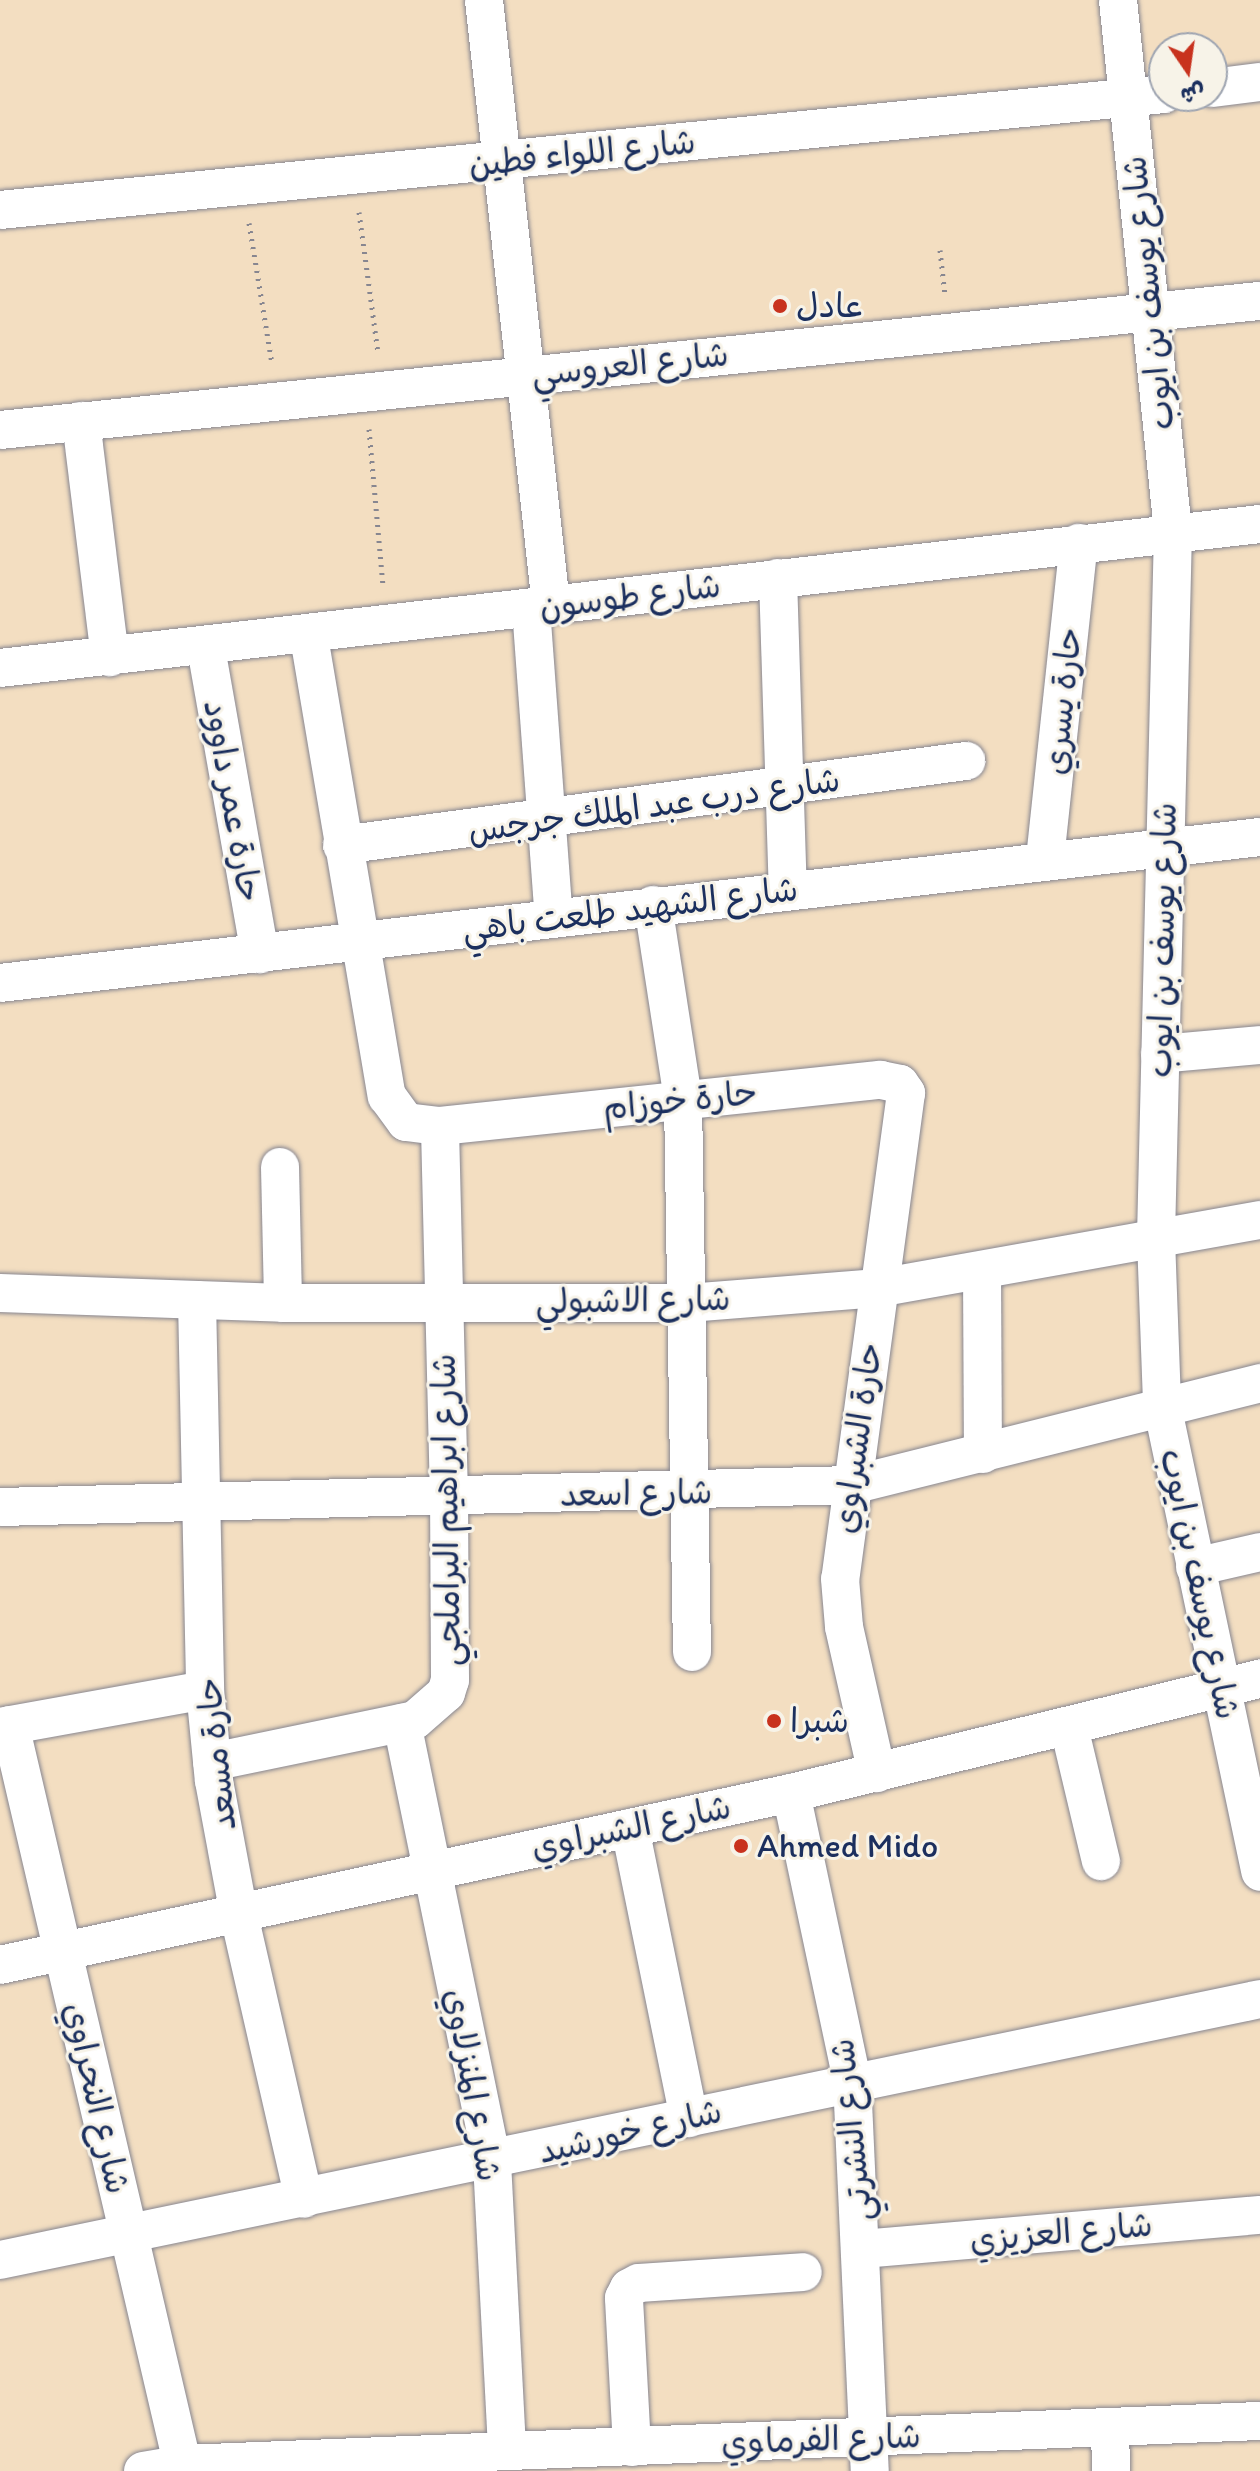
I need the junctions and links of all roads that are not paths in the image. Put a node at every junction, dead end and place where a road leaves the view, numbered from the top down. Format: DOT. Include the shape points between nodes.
graph roads {
  1 [pos="484,0"];
  2 [pos="1118,0"];
  3 [pos="1260,82"];
  4 [pos="1228,86"];
  5 [pos="1148,96"];
  6 [pos="1126,98"];
  7 [pos="504,161"];
  8 [pos="0,210"];
  9 [pos="1260,301"];
  10 [pos="1150,311"];
  11 [pos="524,375"];
  12 [pos="81,421"];
  13 [pos="0,430"];
  14 [pos="1260,524"];
  15 [pos="1173,531"];
  16 [pos="1079,543"];
  17 [pos="778,578"];
  18 [pos="541,606"];
  19 [pos="309,637"];
  20 [pos="206,648"];
  21 [pos="110,657"];
  22 [pos="0,668"];
  23 [pos="966,761"];
  24 [pos="785,787"];
  25 [pos="547,821"];
  26 [pos="1260,837"];
  27 [pos="342,845"];
  28 [pos="1163,846"];
  29 [pos="1045,859"];
  30 [pos="788,889"];
  31 [pos="653,905"];
  32 [pos="554,918"];
  33 [pos="358,942"];
  34 [pos="260,954"];
  35 [pos="0,983"];
  36 [pos="1260,1045"];
  37 [pos="1160,1054"];
  38 [pos="683,1099"];
  39 [pos="907,1102"];
  40 [pos="440,1126"];
  41 [pos="280,1167"];
  42 [pos="1260,1220"];
  43 [pos="1156,1239"];
  44 [pos="982,1271"];
  45 [pos="878,1288"];
  46 [pos="0,1293"];
  47 [pos="197,1300"];
  48 [pos="443,1300"];
  49 [pos="283,1303"];
  50 [pos="688,1303"];
  51 [pos="1260,1383"];
  52 [pos="1162,1405"];
  53 [pos="983,1454"];
  54 [pos="852,1485"];
  55 [pos="688,1492"];
  56 [pos="449,1497"];
  57 [pos="203,1500"];
  58 [pos="0,1507"];
  59 [pos="1260,1552"];
  60 [pos="1195,1567"];
  61 [pos="692,1652"];
  62 [pos="1260,1679"];
  63 [pos="1223,1688"];
  64 [pos="205,1690"];
  65 [pos="402,1723"];
  66 [pos="5,1726"];
  67 [pos="1069,1727"];
  68 [pos="212,1762"];
  69 [pos="877,1773"];
  70 [pos="791,1793"];
  71 [pos="630,1828"];
  72 [pos="1101,1861"];
  73 [pos="432,1869"];
  74 [pos="1260,1872"];
  75 [pos="239,1915"];
  76 [pos="63,1954"];
  77 [pos="0,1965"];
  78 [pos="1260,1999"];
  79 [pos="852,2080"];
  80 [pos="689,2118"];
  81 [pos="492,2162"];
  82 [pos="304,2199"];
  83 [pos="1260,2215"];
  84 [pos="129,2234"];
  85 [pos="862,2249"];
  86 [pos="0,2260"];
  87 [pos="803,2272"];
  88 [pos="1260,2421"];
  89 [pos="1110,2427"];
  90 [pos="632,2447"];
  91 [pos="507,2451"];
  92 [pos="870,2454"];
  93 [pos="184,2468"];
  94 [pos="143,2471"];
  95 [pos="1111,2471"];
  1 -- 7 [label="street"];
  2 -- 6 [label="street, شارع يوسف بن ايوب"];
  3 -- 4 [label="street"];
  5 -- 6 [label="street, شارع اللواء فطين"];
  6 -- 7 [label="street, شارع اللواء فطين"];
  6 -- 10 [label="street, شارع يوسف بن ايوب"];
  7 -- 8 [label="street, شارع اللواء فطين"];
  7 -- 11 [label="street"];
  9 -- 10 [label="street, شارع العروسي"];
  10 -- 11 [label="street, شارع العروسي"];
  10 -- 15 [label="street, شارع يوسف بن ايوب"];
  11 -- 12 [label="street, شارع العروسي"];
  11 -- 18 [label="street"];
  12 -- 13 [label="street, شارع العروسي"];
  12 -- 21 [label="street"];
  14 -- 15 [label="street, شارع طوسون"];
  15 -- 16 [label="street, شارع طوسون"];
  15 -- 28 [label="street, شارع يوسف بن ايوب"];
  16 -- 17 [label="street, شارع طوسون"];
  16 -- 29 [label="street, حارة يسري"];
  17 -- 18 [label="street, شارع طوسون"];
  17 -- 24 [label="street"];
  18 -- 19 [label="street, شارع طوسون"];
  18 -- 25 [label="street"];
  19 -- 20 [label="street, شارع طوسون"];
  19 -- 27 [label="street, حارة خوزام"];
  20 -- 21 [label="street, شارع طوسون"];
  20 -- 34 [label="street, حارة عمر داوود"];
  21 -- 22 [label="street, شارع طوسون"];
  23 -- 24 [label="street, شارع درب عبد الملك جرجس"];
  24 -- 25 [label="street, شارع درب عبد الملك جرجس"];
  24 -- 30 [label="street"];
  25 -- 27 [label="street, شارع درب عبد الملك جرجس"];
  25 -- 32 [label="street"];
  26 -- 28 [label="street, شارع الشهيد طلعت باهي"];
  27 -- 33 [label="street, حارة خوزام"];
  28 -- 29 [label="street, شارع الشهيد طلعت باهي"];
  28 -- 37 [label="street, شارع يوسف بن ايوب"];
  29 -- 30 [label="street, شارع الشهيد طلعت باهي"];
  30 -- 31 [label="street, شارع الشهيد طلعت باهي"];
  31 -- 32 [label="street, شارع الشهيد طلعت باهي"];
  31 -- 38 [label="street"];
  32 -- 33 [label="street, شارع الشهيد طلعت باهي"];
  33 -- 34 [label="street, شارع الشهيد طلعت باهي"];
  33 -- 40 [label="street, حارة خوزام" via="394,1111 406,1122"];
  34 -- 35 [label="street, شارع الشهيد طلعت باهي"];
  36 -- 37 [label="street"];
  37 -- 43 [label="street, شارع يوسف بن ايوب"];
  38 -- 39 [label="street, حارة خوزام" via="891,1079 900,1084"];
  38 -- 40 [label="street, حارة خوزام"];
  38 -- 50 [label="street"];
  39 -- 45 [label="street, حارة الشبراوي"];
  40 -- 48 [label="street, شارع ابراهيم البراملجي"];
  41 -- 49 [label="street"];
  42 -- 43 [label="street, شارع الاشبولي"];
  43 -- 44 [label="street, شارع الاشبولي"];
  43 -- 52 [label="street, شارع يوسف بن ايوب"];
  44 -- 45 [label="street, شارع الاشبولي"];
  44 -- 53 [label="street"];
  45 -- 50 [label="street, شارع الاشبولي"];
  45 -- 54 [label="street, حارة الشبراوي"];
  46 -- 47 [label="street, شارع الاشبولي"];
  47 -- 49 [label="street, شارع الاشبولي"];
  47 -- 57 [label="street, حارة مسعد"];
  48 -- 49 [label="street, شارع الاشبولي"];
  48 -- 50 [label="street, شارع الاشبولي"];
  48 -- 56 [label="street, شارع ابراهيم البراملجي"];
  50 -- 55 [label="street"];
  51 -- 52 [label="street, شارع اسعد"];
  52 -- 53 [label="street, شارع اسعد"];
  52 -- 60 [label="street, شارع يوسف بن ايوب"];
  53 -- 54 [label="street, شارع اسعد"];
  54 -- 55 [label="street, شارع اسعد"];
  54 -- 69 [label="street, حارة الشبراوي" via="840,1579 844,1627"];
  55 -- 56 [label="street, شارع اسعد"];
  55 -- 61 [label="street"];
  56 -- 57 [label="street, شارع اسعد"];
  56 -- 65 [label="street, شارع ابراهيم البراملجي" via="450,1680 438,1705"];
  57 -- 58 [label="street, شارع اسعد"];
  57 -- 64 [label="street, حارة مسعد"];
  59 -- 60 [label="street"];
  60 -- 63 [label="street, شارع يوسف بن ايوب"];
  62 -- 63 [label="street, شارع الشبراوي"];
  63 -- 67 [label="street, شارع الشبراوي"];
  63 -- 74 [label="street, شارع يوسف بن ايوب"];
  64 -- 66 [label="street"];
  64 -- 68 [label="street, حارة مسعد"];
  65 -- 68 [label="street, شارع ابراهيم البراملجي"];
  65 -- 73 [label="street, شارع المنزلاوي"];
  66 -- 76 [label="street, شارع النحراوي"];
  67 -- 69 [label="street, شارع الشبراوي"];
  67 -- 72 [label="street"];
  68 -- 75 [label="street, حارة مسعد"];
  69 -- 70 [label="street, شارع الشبراوي"];
  70 -- 71 [label="street, شارع الشبراوي"];
  70 -- 79 [label="street, شارع النشرتي"];
  71 -- 73 [label="street, شارع الشبراوي"];
  71 -- 80 [label="street"];
  73 -- 75 [label="street, شارع الشبراوي"];
  73 -- 81 [label="street, شارع المنزلاوي"];
  75 -- 76 [label="street, شارع الشبراوي"];
  75 -- 82 [label="street, حارة مسعد"];
  76 -- 77 [label="street, شارع الشبراوي"];
  76 -- 84 [label="street, شارع النحراوي"];
  78 -- 79 [label="street, شارع خورشيد"];
  79 -- 80 [label="street, شارع خورشيد"];
  79 -- 85 [label="street, شارع النشرتي"];
  80 -- 81 [label="street, شارع خورشيد"];
  81 -- 82 [label="street, شارع خورشيد"];
  81 -- 91 [label="street, شارع المنزلاوي"];
  82 -- 84 [label="street, شارع خورشيد"];
  83 -- 85 [label="street, شارع العزيزي"];
  84 -- 86 [label="street, شارع خورشيد"];
  84 -- 93 [label="street, شارع النحراوي"];
  85 -- 92 [label="street, شارع النشرتي"];
  87 -- 90 [label="street" via="639,2283 629,2288 624,2298"];
  88 -- 89 [label="street, شارع الفرماوي"];
  89 -- 92 [label="street, شارع الفرماوي"];
  89 -- 95 [label="street"];
  90 -- 91 [label="street, شارع الفرماوي"];
  90 -- 92 [label="street, شارع الفرماوي"];
  91 -- 93 [label="street, شارع الفرماوي"];
  93 -- 94 [label="street, شارع الفرماوي"];
}
